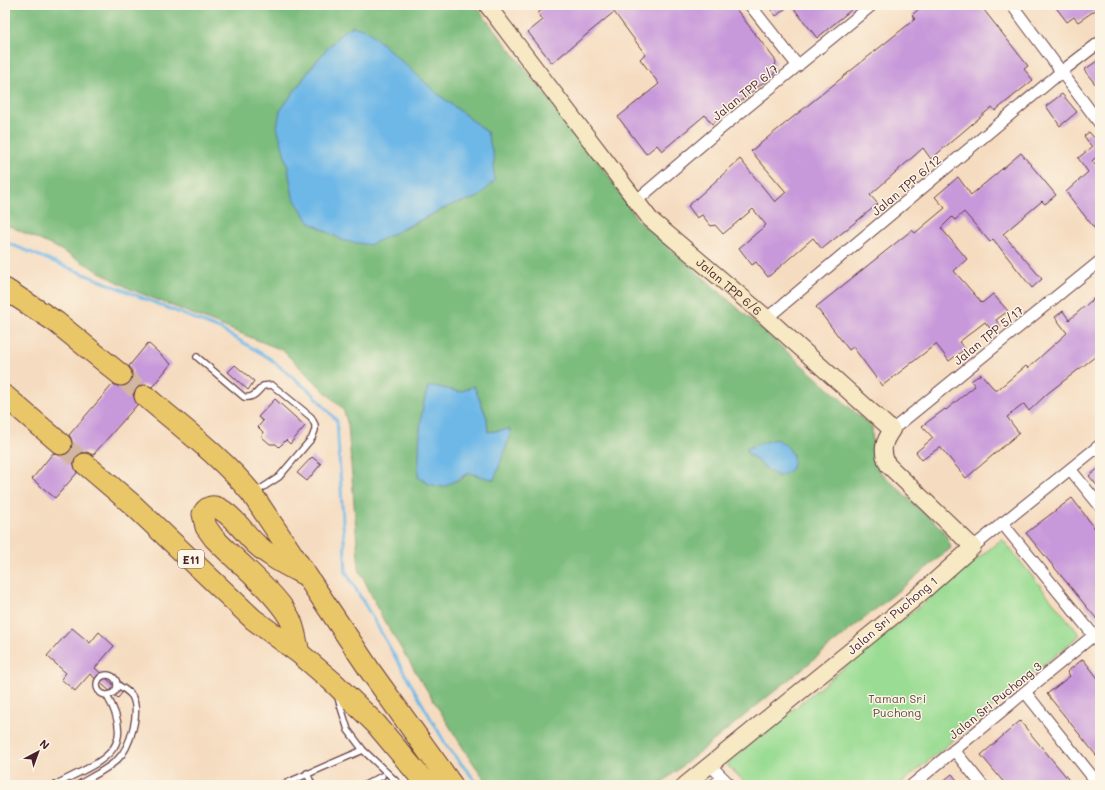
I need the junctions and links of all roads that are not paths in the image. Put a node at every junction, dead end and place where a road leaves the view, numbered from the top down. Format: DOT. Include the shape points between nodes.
graph roads {
  1 [pos="486,5"];
  2 [pos="750,5"];
  3 [pos="872,5"];
  4 [pos="1012,5"];
  5 [pos="1100,42"];
  6 [pos="798,66"];
  7 [pos="1061,72"];
  8 [pos="1100,124"];
  9 [pos="636,201"];
  10 [pos="1100,261"];
  11 [pos="5,289"];
  12 [pos="767,318"];
  13 [pos="197,357"];
  14 [pos="121,375"];
  15 [pos="5,396"];
  16 [pos="145,396"];
  17 [pos="892,430"];
  18 [pos="61,444"];
  19 [pos="1100,445"];
  20 [pos="85,464"];
  21 [pos="1070,469"];
  22 [pos="252,494"];
  23 [pos="1100,506"];
  24 [pos="1002,523"];
  25 [pos="972,547"];
  26 [pos="304,574"];
  27 [pos="1098,636"];
  28 [pos="299,653"];
  29 [pos="333,682"];
  30 [pos="118,685"];
  31 [pos="1025,692"];
  32 [pos="107,696"];
  33 [pos="363,750"];
  34 [pos="954,750"];
  35 [pos="710,765"];
  36 [pos="307,773"];
  37 [pos="382,776"];
  38 [pos="722,783"];
  39 [pos="55,785"];
  40 [pos="78,785"];
  41 [pos="282,785"];
  42 [pos="312,785"];
  43 [pos="365,785"];
  44 [pos="400,785"];
  45 [pos="427,785"];
  46 [pos="452,785"];
  47 [pos="685,785"];
  48 [pos="912,785"];
  49 [pos="982,785"];
  50 [pos="1099,785"];
  1 -- 9 [label="street, Jalan TPP 6/6"];
  2 -- 6 [label="street"];
  3 -- 6 [label="street, Jalan TPP 6/7"];
  4 -- 7 [label="street"];
  5 -- 7 [label="street, Jalan TPP 6/12"];
  6 -- 9 [label="street, Jalan TPP 6/7"];
  7 -- 8 [label="street"];
  7 -- 12 [label="street, Jalan TPP 6/12"];
  9 -- 12 [label="street, Jalan TPP 6/6" via="650,219"];
  10 -- 17 [label="street, Jalan TPP 5/17"];
  11 -- 14 [label="highway" via="56,322"];
  12 -- 17 [label="street, Jalan TPP 6/6"];
  13 -- 22 [label="lane" via="244,397 253,396 263,386 272,384 311,417 315,425 312,438 279,476"];
  15 -- 18 [label="highway"];
  16 -- 22 [label="highway" via="217,457"];
  17 -- 25 [label="street" via="884,443 883,451 888,465"];
  19 -- 21 [label="street, Jalan Sri Puchong 1"];
  20 -- 28 [label="highway, E11" via="133,505 253,619"];
  21 -- 23 [label="street"];
  21 -- 24 [label="street, Jalan Sri Puchong 1"];
  22 -- 26 [label="highway"];
  24 -- 25 [label="street, Jalan Sri Puchong 1"];
  24 -- 27 [label="street"];
  25 -- 35 [label="street, Jalan Sri Puchong 1" via="913,600"];
  26 -- 28 [label="highway" via="269,556 227,514 211,506 205,509 203,520 214,538 273,597 289,617"];
  26 -- 46 [label="highway"];
  27 -- 31 [label="street, Jalan Sri Puchong 3"];
  28 -- 29 [label="highway, E11"];
  29 -- 33 [label="lane" via="348,730"];
  29 -- 45 [label="highway, E11" via="376,724"];
  30 -- 32 [label="lane" via="114,694"];
  30 -- 32 [label="lane" via="112,676 105,675 99,678 97,688 100,694"];
  30 -- 40 [label="lane" via="132,697 134,721 126,749 118,759"];
  31 -- 34 [label="street, Jalan Sri Puchong 3"];
  31 -- 50 [label="street"];
  32 -- 39 [label="lane" via="120,733 117,745 104,758"];
  33 -- 36 [label="lane"];
  33 -- 44 [label="lane"];
  34 -- 48 [label="street, Jalan Sri Puchong 3"];
  34 -- 49 [label="street"];
  35 -- 38 [label="street"];
  35 -- 47 [label="street, Jalan Sri Puchong 1"];
  36 -- 41 [label="lane"];
  36 -- 42 [label="lane"];
  37 -- 43 [label="lane"];
}
